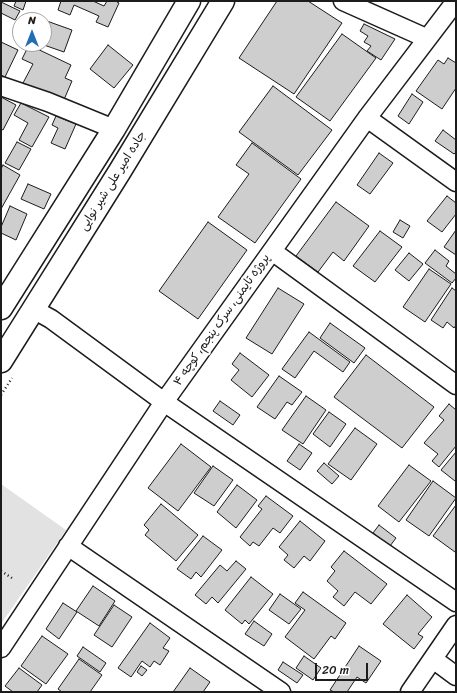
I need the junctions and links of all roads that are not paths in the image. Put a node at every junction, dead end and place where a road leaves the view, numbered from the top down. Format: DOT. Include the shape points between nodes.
graph roads {
  1 [pos="189,1"];
  2 [pos="222,1"];
  3 [pos="343,1"];
  4 [pos="456,1"];
  5 [pos="426,38"];
  6 [pos="1,86"];
  7 [pos="366,118"];
  8 [pos="114,129"];
  9 [pos="456,182"];
  10 [pos="272,251"];
  11 [pos="1,308"];
  12 [pos="33,309"];
  13 [pos="1,361"];
  14 [pos="456,385"];
  15 [pos="164,402"];
  16 [pos="68,546"];
  17 [pos="456,602"];
  18 [pos="456,625"];
  19 [pos="1,648"];
  20 [pos="433,659"];
  21 [pos="456,676"];
  22 [pos="281,692"];
  23 [pos="410,692"];
  1 -- 8 [label="main road"];
  2 -- 12 [label="main road, جاده امیر علی شیر نوایی"];
  3 -- 5 [label="street"];
  4 -- 5 [label="street, پروژه تایمنی، سرک پنجم، کوچه ۴"];
  5 -- 7 [label="street, پروژه تایمنی، سرک پنجم، کوچه ۴"];
  6 -- 8 [label="street"];
  7 -- 9 [label="street"];
  7 -- 10 [label="street, پروژه تایمنی، سرک پنجم، کوچه ۴"];
  8 -- 11 [label="main road"];
  10 -- 14 [label="street"];
  10 -- 15 [label="street, پروژه تایمنی، سرک پنجم، کوچه ۴"];
  12 -- 13 [label="main road, جاده امیر علی شیر نوایی"];
  12 -- 15 [label="street"];
  15 -- 16 [label="street, پروژه تایمنی، سرک پنجم، کوچه ۴"];
  15 -- 17 [label="street"];
  16 -- 19 [label="street, پروژه تایمنی، سرک پنجم، کوچه ۴"];
  16 -- 22 [label="street"];
  18 -- 20 [label="street"];
  20 -- 21 [label="street"];
  20 -- 23 [label="street"];
}
